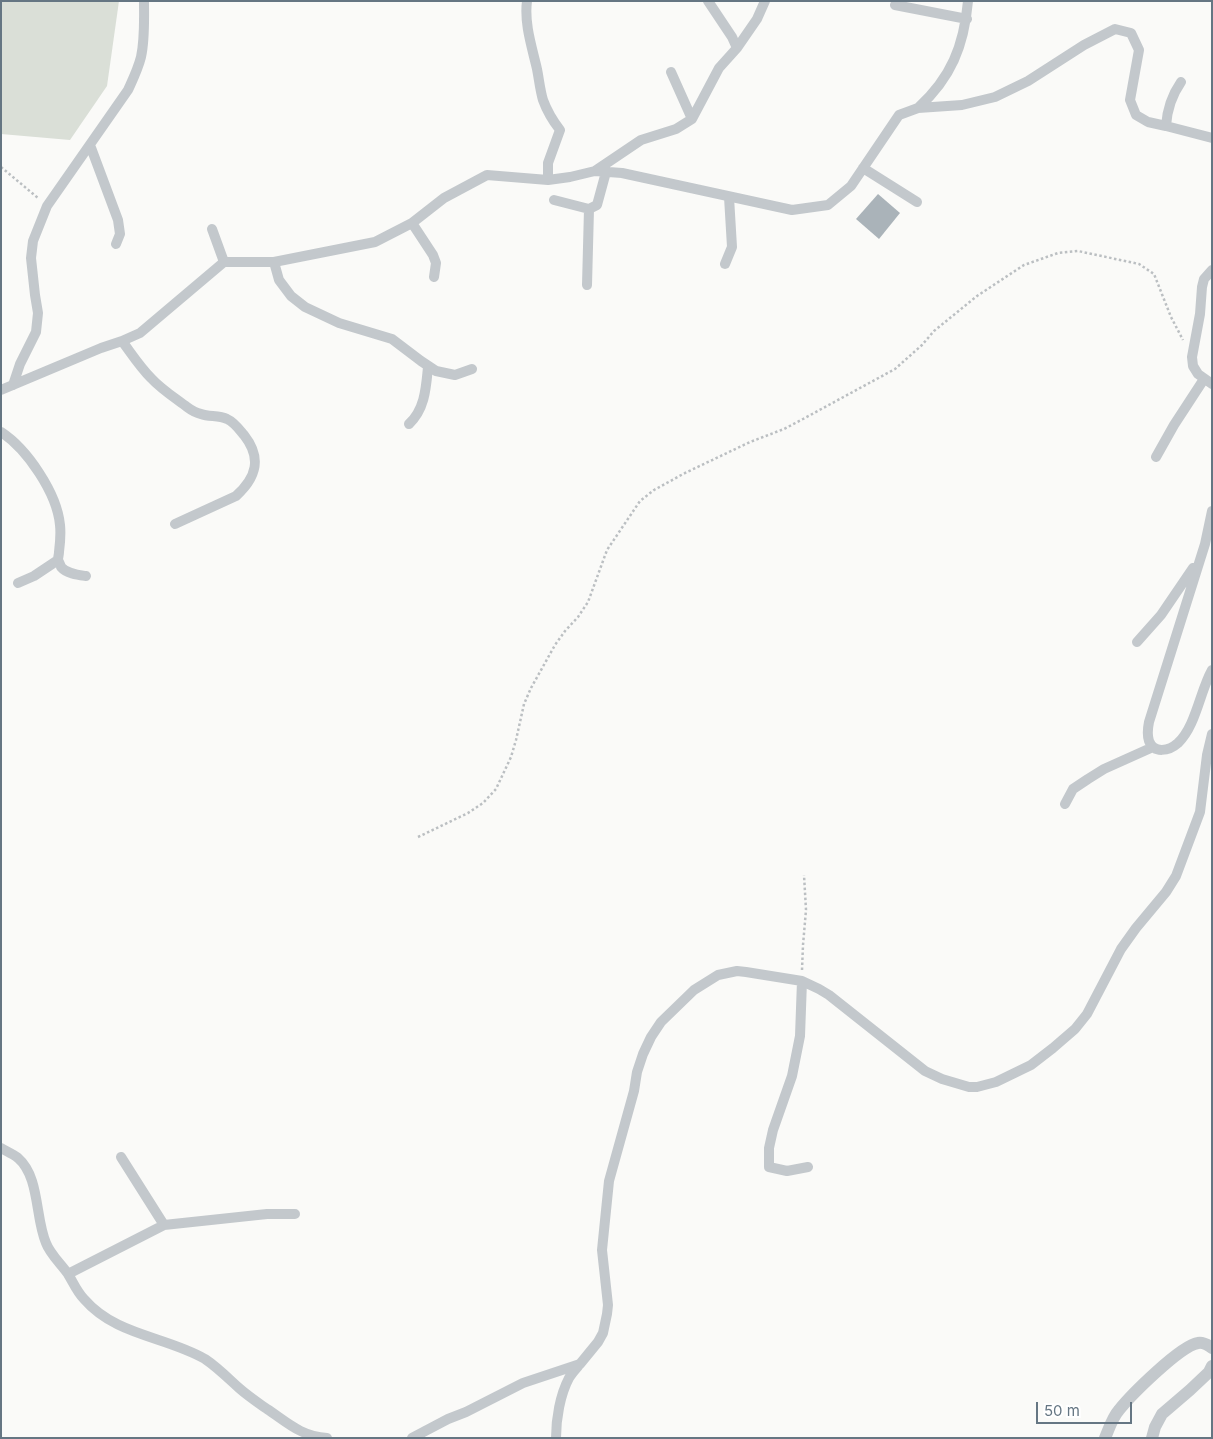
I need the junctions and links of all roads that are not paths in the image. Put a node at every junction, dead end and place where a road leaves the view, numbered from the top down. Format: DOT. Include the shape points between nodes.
graph roads {
  1 [pos="144,1"];
  2 [pos="527,1"];
  3 [pos="708,1"];
  4 [pos="765,1"];
  5 [pos="968,1"];
  6 [pos="895,4"];
  7 [pos="966,19"];
  8 [pos="736,48"];
  9 [pos="671,72"];
  10 [pos="1181,82"];
  11 [pos="918,108"];
  12 [pos="692,120"];
  13 [pos="1166,126"];
  14 [pos="1212,138"];
  15 [pos="90,146"];
  16 [pos="863,168"];
  17 [pos="600,172"];
  18 [pos="548,180"];
  19 [pos="729,197"];
  20 [pos="554,200"];
  21 [pos="917,202"];
  22 [pos="589,209"];
  23 [pos="412,223"];
  24 [pos="212,229"];
  25 [pos="116,244"];
  26 [pos="224,262"];
  27 [pos="274,262"];
  28 [pos="724,264"];
  29 [pos="1212,270"];
  30 [pos="434,277"];
  31 [pos="587,285"];
  32 [pos="122,341"];
  33 [pos="428,367"];
  34 [pos="472,369"];
  35 [pos="1208,382"];
  36 [pos="13,385"];
  37 [pos="1,390"];
  38 [pos="409,424"];
  39 [pos="1,432"];
  40 [pos="1156,457"];
  41 [pos="1212,511"];
  42 [pos="175,524"];
  43 [pos="1201,555"];
  44 [pos="58,560"];
  45 [pos="86,576"];
  46 [pos="18,583"];
  47 [pos="1137,642"];
  48 [pos="1212,670"];
  49 [pos="1212,734"];
  50 [pos="1153,747"];
  51 [pos="1064,804"];
  52 [pos="802,981"];
  53 [pos="1,1148"];
  54 [pos="121,1157"];
  55 [pos="808,1167"];
  56 [pos="295,1214"];
  57 [pos="164,1225"];
  58 [pos="68,1274"];
  59 [pos="1212,1348"];
  60 [pos="580,1364"];
  61 [pos="1212,1366"];
  62 [pos="295,1433"];
  63 [pos="327,1438"];
  64 [pos="412,1438"];
  65 [pos="556,1438"];
  66 [pos="1104,1438"];
  67 [pos="1152,1438"];
  1 -- 15 [label="street" via="141,56 136,72 128,90"];
  2 -- 18 [label="street" via="531,47 543,100 560,130 548,163"];
  3 -- 8 [label="street"];
  4 -- 8 [label="street" via="757,19"];
  5 -- 7 [label="street"];
  6 -- 7 [label="street"];
  7 -- 11 [label="street" via="958,52 946,76 931,97"];
  8 -- 12 [label="street" via="718,68"];
  9 -- 12 [label="street"];
  10 -- 13 [label="street" via="1172,97"];
  11 -- 13 [label="street" via="962,105 995,97 1115,29 1131,34 1139,50 1130,100 1136,115"];
  11 -- 16 [label="street" via="899,115"];
  12 -- 17 [label="street" via="676,129 641,140"];
  13 -- 14 [label="street"];
  15 -- 25 [label="street" via="118,220 120,234"];
  15 -- 36 [label="street" via="47,206 33,241 31,258 38,313 36,332"];
  16 -- 19 [label="street" via="851,186 828,205 792,210"];
  16 -- 21 [label="street"];
  17 -- 18 [label="street"];
  17 -- 19 [label="street" via="622,173"];
  17 -- 22 [label="street" via="597,205"];
  18 -- 23 [label="street" via="487,175 444,198"];
  19 -- 28 [label="street" via="732,246"];
  20 -- 22 [label="street"];
  22 -- 31 [label="street"];
  23 -- 27 [label="street" via="375,242"];
  23 -- 30 [label="street" via="433,255 436,263"];
  24 -- 26 [label="street"];
  26 -- 27 [label="street"];
  26 -- 32 [label="street" via="140,333"];
  27 -- 33 [label="street" via="278,280 304,307 339,323 392,339"];
  29 -- 35 [label="street" via="1202,287 1192,357 1198,374"];
  32 -- 36 [label="street"];
  32 -- 42 [label="street" via="150,378 185,406 201,414 228,419 235,425 255,456 248,482 236,496"];
  33 -- 34 [label="street" via="455,375"];
  33 -- 38 [label="street" via="423,402 416,418"];
  35 -- 40 [label="street" via="1174,425"];
  36 -- 37 [label="street"];
  39 -- 44 [label="street" via="27,457 52,497 60,523"];
  41 -- 43 [label="street"];
  43 -- 47 [label="street" via="1161,615"];
  43 -- 50 [label="street" via="1149,722 1148,740"];
  44 -- 45 [label="street" via="69,573"];
  44 -- 46 [label="street"];
  48 -- 50 [label="street" via="1184,736 1170,748 1161,750"];
  49 -- 52 [label="street" via="1200,812 1176,876 1121,949 1087,1014 1075,1029 1031,1065 1005,1079 977,1087 942,1079 918,1067 830,995"];
  50 -- 51 [label="street" via="1088,779 1073,789"];
  52 -- 55 [label="street" via="800,1036 792,1076 773,1130 769,1167 786,1171"];
  52 -- 60 [label="street" via="746,972 718,975 694,990 661,1022 651,1037 637,1072 609,1181 602,1250 608,1305 605,1324 598,1342"];
  53 -- 58 [label="street" via="18,1158 28,1173 46,1245"];
  54 -- 57 [label="street"];
  56 -- 57 [label="street"];
  57 -- 58 [label="street"];
  58 -- 62 [label="street" via="83,1299 103,1317 204,1359"];
  59 -- 66 [label="street" via="1198,1343 1184,1349 1117,1412"];
  60 -- 64 [label="street" via="523,1383"];
  60 -- 65 [label="street" via="569,1378 563,1395"];
  61 -- 67 [label="street" via="1162,1414"];
  62 -- 63 [label="street"];
}
